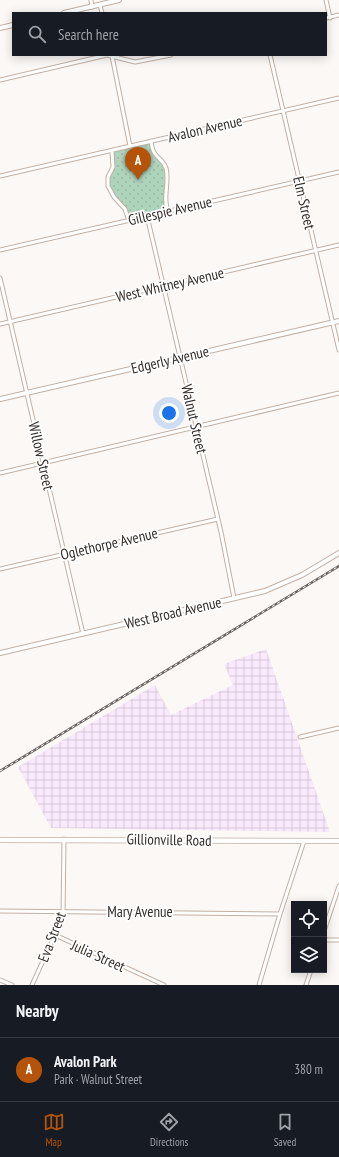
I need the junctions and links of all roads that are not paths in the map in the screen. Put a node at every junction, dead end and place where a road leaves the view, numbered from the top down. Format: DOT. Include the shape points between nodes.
graph roads {
  1 [pos="91,0"];
  2 [pos="119,0"];
  3 [pos="326,0"];
  4 [pos="100,5"];
  5 [pos="92,7"];
  6 [pos="69,12"];
  7 [pos="102,12"];
  8 [pos="339,16"];
  9 [pos="328,18"];
  10 [pos="12,25"];
  11 [pos="0,28"];
  12 [pos="103,56"];
  13 [pos="112,56"];
  14 [pos="166,56"];
  15 [pos="270,56"];
  16 [pos="0,80"];
  17 [pos="339,98"];
  18 [pos="283,111"];
  19 [pos="152,141"];
  20 [pos="130,146"];
  21 [pos="112,150"];
  22 [pos="339,172"];
  23 [pos="0,176"];
  24 [pos="299,180"];
  25 [pos="168,211"];
  26 [pos="147,216"];
  27 [pos="129,221"];
  28 [pos="339,245"];
  29 [pos="0,250"];
  30 [pos="316,251"];
  31 [pos="0,278"];
  32 [pos="163,287"];
  33 [pos="339,321"];
  34 [pos="11,322"];
  35 [pos="333,322"];
  36 [pos="0,324"];
  37 [pos="339,350"];
  38 [pos="180,358"];
  39 [pos="26,393"];
  40 [pos="339,394"];
  41 [pos="0,399"];
  42 [pos="196,427"];
  43 [pos="43,463"];
  44 [pos="0,473"];
  45 [pos="218,519"];
  46 [pos="339,553"];
  47 [pos="64,554"];
  48 [pos="0,569"];
  49 [pos="234,598"];
  50 [pos="83,634"];
  51 [pos="0,654"];
  52 [pos="339,728"];
  53 [pos="300,737"];
  54 [pos="64,839"];
  55 [pos="0,840"];
  56 [pos="304,841"];
  57 [pos="339,841"];
  58 [pos="339,886"];
  59 [pos="0,911"];
  60 [pos="64,912"];
  61 [pos="280,914"];
  62 [pos="327,922"];
  63 [pos="55,935"];
  64 [pos="327,940"];
  65 [pos="339,940"];
  66 [pos="310,973"];
  67 [pos="0,980"];
  68 [pos="12,985"];
  69 [pos="32,985"];
  70 [pos="164,985"];
  71 [pos="259,985"];
  72 [pos="306,985"];
  1 -- 5 [label="street"];
  2 -- 4 [label="street"];
  3 -- 9 [label="street"];
  4 -- 5 [label="street"];
  4 -- 7 [label="street"];
  5 -- 6 [label="street"];
  8 -- 9 [label="street"];
  10 -- 11 [label="street"];
  12 -- 16 [label="street"];
  13 -- 14 [label="street" via="135,62"];
  13 -- 20 [label="street"];
  15 -- 18 [label="street, Elm Street"];
  17 -- 18 [label="street, Avalon Avenue"];
  18 -- 19 [label="street, Avalon Avenue"];
  18 -- 24 [label="street, Elm Street"];
  19 -- 20 [label="street, Avalon Avenue"];
  19 -- 25 [label="street" via="156,156 164,163 166,169 168,185 164,200"];
  20 -- 21 [label="street, Avalon Avenue"];
  21 -- 23 [label="street, Avalon Avenue"];
  21 -- 27 [label="street" via="108,186 125,209"];
  22 -- 24 [label="street, Gillespie Avenue"];
  24 -- 25 [label="street, Gillespie Avenue"];
  24 -- 30 [label="street, Elm Street"];
  25 -- 26 [label="street, Gillespie Avenue"];
  26 -- 27 [label="street, Gillespie Avenue"];
  26 -- 32 [label="street, Walnut Street"];
  27 -- 29 [label="street, Gillespie Avenue"];
  28 -- 30 [label="street, West Whitney Avenue"];
  30 -- 32 [label="street, West Whitney Avenue"];
  30 -- 35 [label="street, Elm Street"];
  31 -- 34 [label="street, Willow Street"];
  32 -- 34 [label="street, West Whitney Avenue"];
  32 -- 38 [label="street, Walnut Street"];
  33 -- 35 [label="street, Edgerly Avenue"];
  34 -- 36 [label="street, West Whitney Avenue"];
  34 -- 39 [label="street, Willow Street"];
  35 -- 37 [label="street, Elm Street"];
  35 -- 38 [label="street, Edgerly Avenue"];
  38 -- 39 [label="street, Edgerly Avenue"];
  38 -- 42 [label="street, Walnut Street"];
  39 -- 41 [label="street, Edgerly Avenue"];
  39 -- 43 [label="street, Willow Street"];
  40 -- 42 [label="street"];
  42 -- 43 [label="street"];
  42 -- 45 [label="street, Walnut Street"];
  43 -- 44 [label="street"];
  43 -- 47 [label="street, Willow Street"];
  45 -- 47 [label="street, Oglethorpe Avenue"];
  45 -- 49 [label="street, Walnut Street"];
  46 -- 49 [label="street, West Broad Avenue" via="280,586"];
  47 -- 48 [label="street, Oglethorpe Avenue"];
  47 -- 50 [label="street, Willow Street"];
  49 -- 50 [label="street, West Broad Avenue"];
  50 -- 51 [label="street, West Broad Avenue"];
  52 -- 53 [label="street"];
  54 -- 55 [label="main road, Gillionville Road"];
  54 -- 56 [label="main road, Gillionville Road"];
  54 -- 60 [label="street, Eva Street"];
  56 -- 57 [label="main road, Gillionville Road"];
  56 -- 61 [label="street"];
  58 -- 62 [label="street"];
  59 -- 60 [label="street, Mary Avenue"];
  60 -- 61 [label="street, Mary Avenue"];
  60 -- 63 [label="street, Eva Street"];
  61 -- 71 [label="street"];
  63 -- 69 [label="street, Eva Street"];
  63 -- 70 [label="street, Julia Street"];
  64 -- 65 [label="street"];
  66 -- 72 [label="street"];
  67 -- 68 [label="street"];
}
